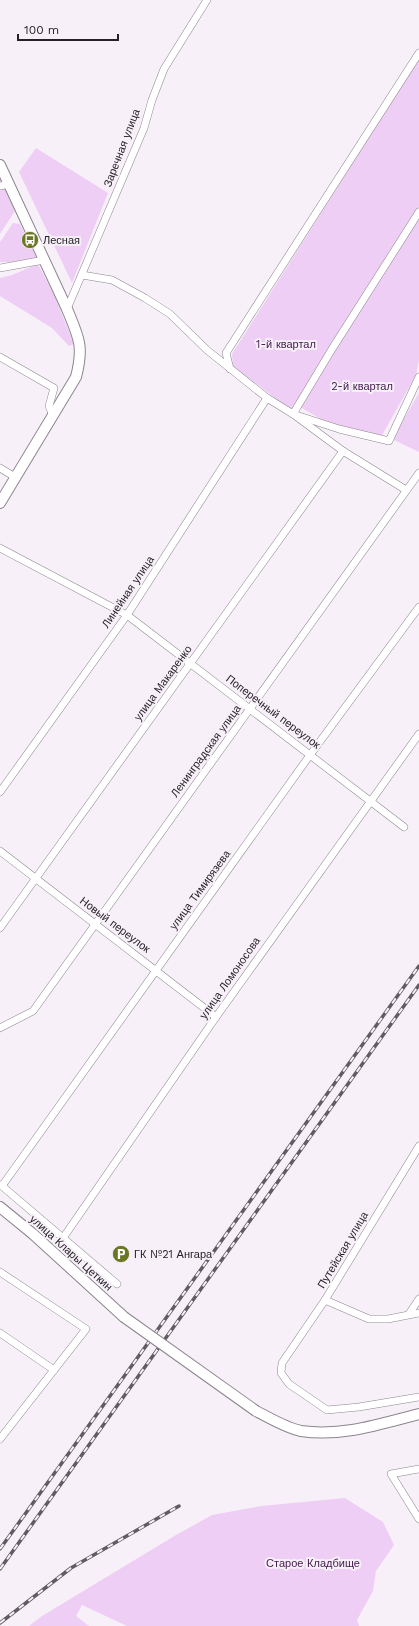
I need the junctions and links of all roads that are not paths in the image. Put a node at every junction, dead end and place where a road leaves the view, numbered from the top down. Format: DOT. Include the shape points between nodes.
graph roads {
  1 [pos="207,0"];
  2 [pos="419,53"];
  3 [pos="0,165"];
  4 [pos="4,185"];
  5 [pos="419,212"];
  6 [pos="44,260"];
  7 [pos="0,268"];
  8 [pos="82,275"];
  9 [pos="67,309"];
  10 [pos="0,357"];
  11 [pos="230,369"];
  12 [pos="419,377"];
  13 [pos="267,398"];
  14 [pos="293,414"];
  15 [pos="53,415"];
  16 [pos="343,451"];
  17 [pos="0,468"];
  18 [pos="419,473"];
  19 [pos="15,477"];
  20 [pos="406,490"];
  21 [pos="0,503"];
  22 [pos="0,548"];
  23 [pos="419,607"];
  24 [pos="127,616"];
  25 [pos="190,663"];
  26 [pos="250,709"];
  27 [pos="419,734"];
  28 [pos="310,755"];
  29 [pos="0,792"];
  30 [pos="370,801"];
  31 [pos="404,828"];
  32 [pos="0,851"];
  33 [pos="35,879"];
  34 [pos="95,924"];
  35 [pos="0,928"];
  36 [pos="156,970"];
  37 [pos="216,1017"];
  38 [pos="0,1028"];
  39 [pos="419,1146"];
  40 [pos="1,1186"];
  41 [pos="0,1207"];
  42 [pos="63,1238"];
  43 [pos="0,1272"];
  44 [pos="117,1284"];
  45 [pos="419,1299"];
  46 [pos="325,1300"];
  47 [pos="419,1313"];
  48 [pos="409,1314"];
  49 [pos="0,1333"];
  50 [pos="54,1370"];
  51 [pos="419,1397"];
  52 [pos="419,1414"];
  53 [pos="0,1439"];
  54 [pos="419,1468"];
  55 [pos="419,1519"];
  1 -- 8 [label="street, Заречная улица" via="164,69 144,128"];
  2 -- 11 [label="street" via="226,353"];
  3 -- 4 [label="street"];
  4 -- 6 [label="street"];
  5 -- 14 [label="street"];
  6 -- 7 [label="street"];
  6 -- 9 [label="street"];
  8 -- 9 [label="street, Заречная улица"];
  8 -- 11 [label="street" via="112,280 145,298 170,314"];
  9 -- 15 [label="street" via="81,346 80,361 76,377"];
  10 -- 15 [label="street" via="54,388 49,406"];
  11 -- 13 [label="street"];
  12 -- 14 [label="street" via="389,440 339,429"];
  13 -- 14 [label="street"];
  13 -- 24 [label="street, Линейная улица"];
  14 -- 16 [label="street"];
  15 -- 19 [label="street"];
  16 -- 20 [label="street"];
  16 -- 25 [label="street, улица Макаренко"];
  17 -- 19 [label="street"];
  18 -- 20 [label="street, Ленинградская улица"];
  19 -- 21 [label="street"];
  20 -- 26 [label="street, Ленинградская улица"];
  22 -- 24 [label="street, Поперечный переулок"];
  23 -- 28 [label="street, улица Тимирязева"];
  24 -- 25 [label="street, Поперечный переулок"];
  24 -- 29 [label="street, Линейная улица"];
  25 -- 26 [label="street, Поперечный переулок"];
  25 -- 33 [label="street, улица Макаренко"];
  26 -- 28 [label="street, Поперечный переулок"];
  26 -- 34 [label="street, Ленинградская улица"];
  27 -- 30 [label="street, улица Ломоносова"];
  28 -- 30 [label="street, Поперечный переулок"];
  28 -- 36 [label="street, улица Тимирязева"];
  30 -- 31 [label="street, Поперечный переулок"];
  30 -- 37 [label="street, улица Ломоносова"];
  32 -- 33 [label="street, Новый переулок"];
  33 -- 34 [label="street, Новый переулок"];
  33 -- 35 [label="street, улица Макаренко"];
  34 -- 36 [label="street, Новый переулок"];
  34 -- 38 [label="street, Ленинградская улица" via="33,1011"];
  36 -- 37 [label="street, Новый переулок"];
  36 -- 40 [label="street, улица Тимирязева"];
  37 -- 42 [label="street, улица Ломоносова"];
  39 -- 46 [label="street, Путейская улица"];
  40 -- 42 [label="street"];
  41 -- 52 [label="street, улица Клары Цеткин, bridge" via="124,1317 256,1411 275,1421 300,1431 354,1431"];
  42 -- 44 [label="street"];
  43 -- 50 [label="street" via="86,1329"];
  45 -- 48 [label="street"];
  46 -- 48 [label="street" via="369,1319 388,1319"];
  46 -- 51 [label="street, Путейская улица" via="282,1363 281,1373 289,1384 327,1410"];
  47 -- 48 [label="street"];
  49 -- 50 [label="street"];
  50 -- 53 [label="street"];
  54 -- 55 [label="street" via="391,1474"];
}
